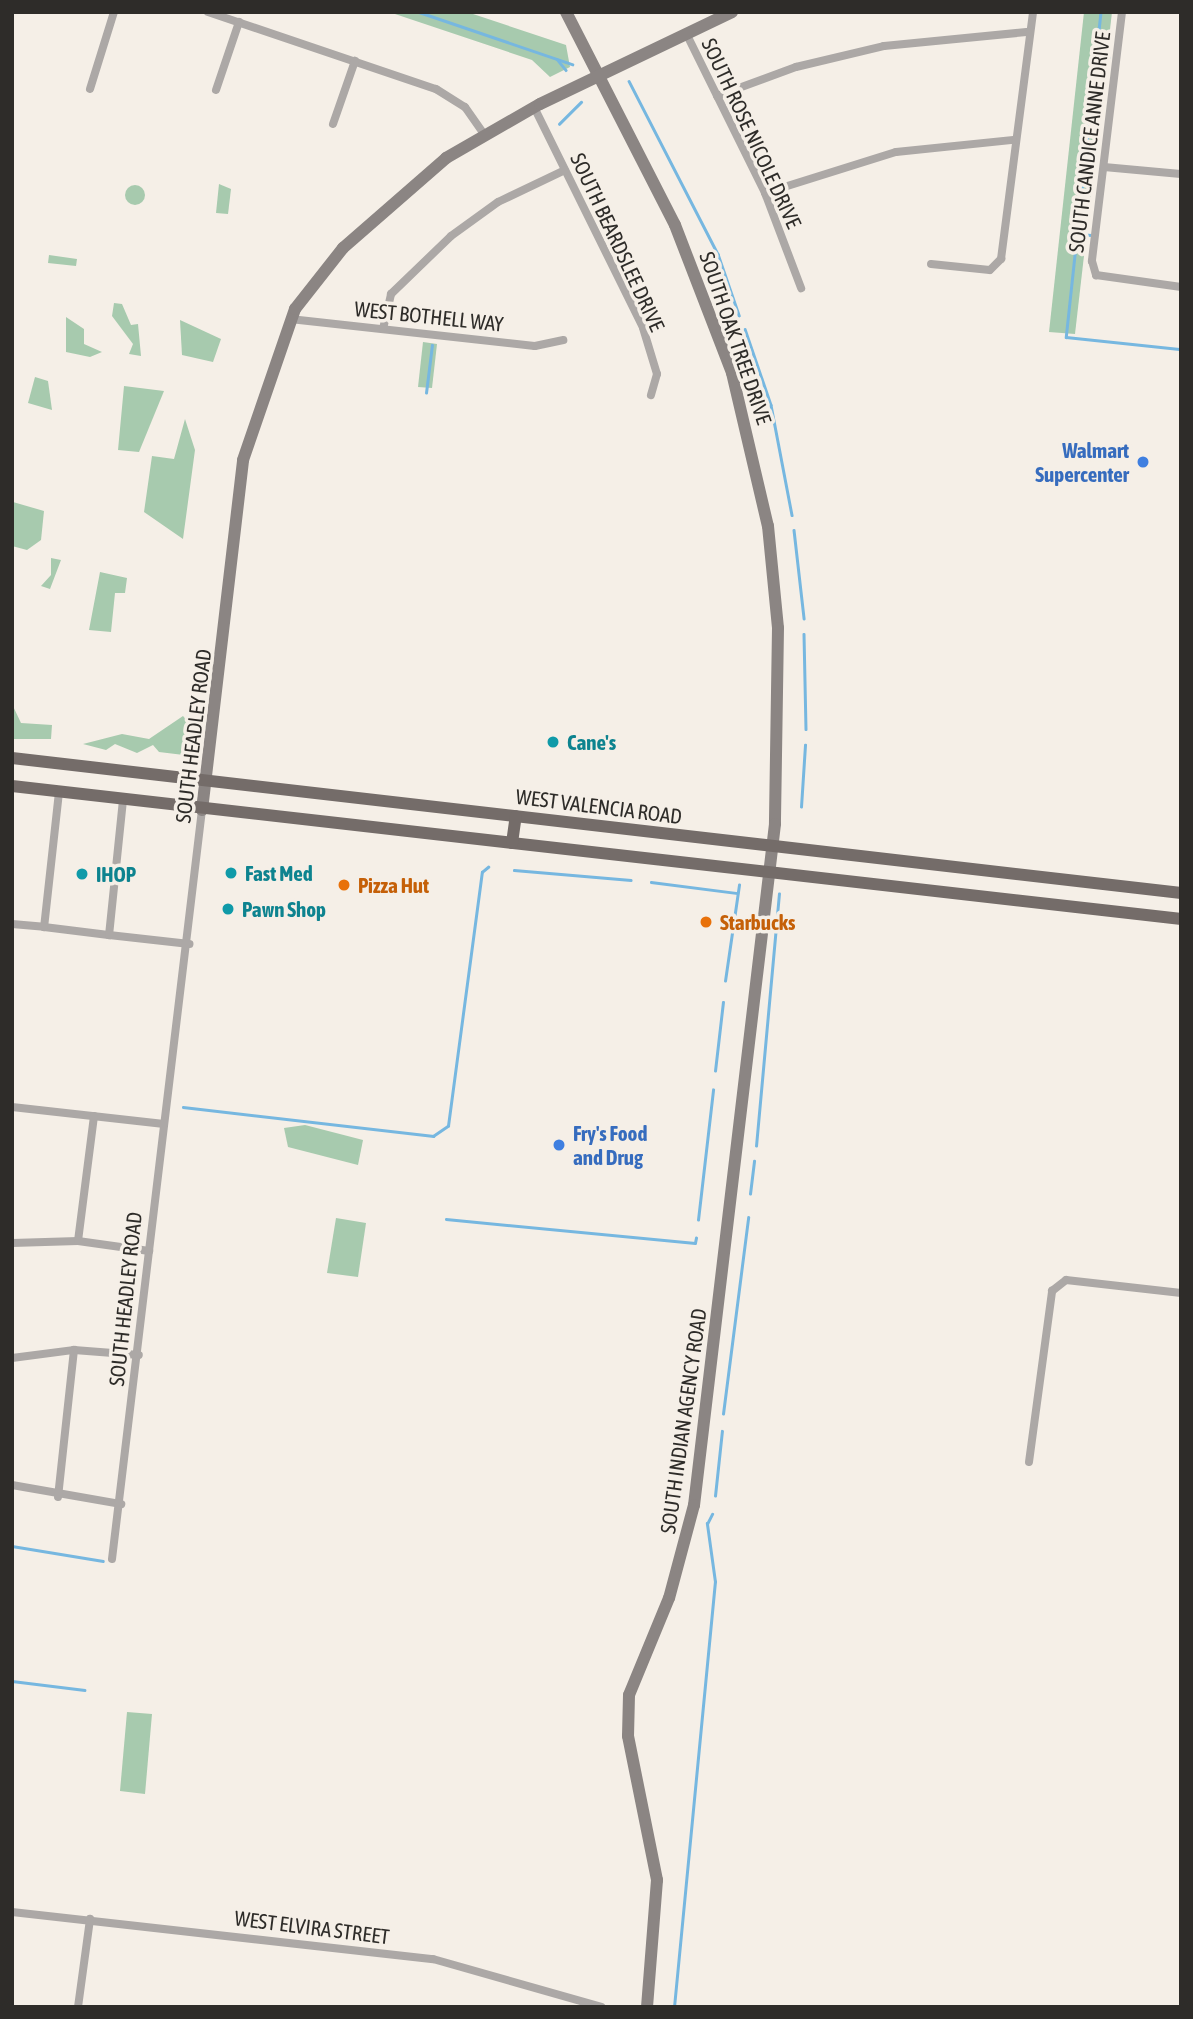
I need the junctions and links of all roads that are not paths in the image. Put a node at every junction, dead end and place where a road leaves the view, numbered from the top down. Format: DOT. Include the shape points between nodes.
graph roads {
  1 [pos="114,12"];
  2 [pos="208,12"];
  3 [pos="566,12"];
  4 [pos="732,12"];
  5 [pos="1033,12"];
  6 [pos="1122,12"];
  7 [pos="239,22"];
  8 [pos="1026,32"];
  9 [pos="686,33"];
  10 [pos="355,61"];
  11 [pos="598,76"];
  12 [pos="90,89"];
  13 [pos="216,90"];
  14 [pos="717,96"];
  15 [pos="534,107"];
  16 [pos="333,124"];
  17 [pos="484,134"];
  18 [pos="1013,140"];
  19 [pos="1104,167"];
  20 [pos="565,170"];
  21 [pos="1181,174"];
  22 [pos="765,193"];
  23 [pos="931,264"];
  24 [pos="1181,286"];
  25 [pos="802,288"];
  26 [pos="290,319"];
  27 [pos="383,329"];
  28 [pos="563,340"];
  29 [pos="651,395"];
  30 [pos="12,758"];
  31 [pos="206,781"];
  32 [pos="12,786"];
  33 [pos="59,792"];
  34 [pos="124,800"];
  35 [pos="202,810"];
  36 [pos="516,816"];
  37 [pos="512,842"];
  38 [pos="772,845"];
  39 [pos="768,870"];
  40 [pos="1022,874"];
  41 [pos="1181,893"];
  42 [pos="1018,900"];
  43 [pos="1181,919"];
  44 [pos="12,924"];
  45 [pos="44,927"];
  46 [pos="109,935"];
  47 [pos="189,944"];
  48 [pos="12,1107"];
  49 [pos="94,1116"];
  50 [pos="163,1124"];
  51 [pos="78,1241"];
  52 [pos="12,1243"];
  53 [pos="149,1251"];
  54 [pos="1181,1293"];
  55 [pos="74,1350"];
  56 [pos="139,1355"];
  57 [pos="12,1358"];
  58 [pos="1029,1462"];
  59 [pos="12,1485"];
  60 [pos="58,1497"];
  61 [pos="121,1504"];
  62 [pos="112,1559"];
  63 [pos="12,1912"];
  64 [pos="90,1919"];
  65 [pos="78,2007"];
  66 [pos="601,2007"];
  67 [pos="647,2007"];
  1 -- 12 [label="street"];
  2 -- 7 [label="street"];
  3 -- 11 [label="street, SOUTH OAK TREE DRIVE"];
  4 -- 9 [label="street, SOUTH HEADLEY ROAD"];
  5 -- 8 [label="street"];
  6 -- 19 [label="street, SOUTH CANDICE ANNE DRIVE"];
  7 -- 10 [label="street"];
  7 -- 13 [label="street"];
  8 -- 14 [label="street" via="884,46 796,67"];
  8 -- 18 [label="street"];
  9 -- 11 [label="street, SOUTH HEADLEY ROAD"];
  9 -- 14 [label="street, SOUTH ROSE NICOLE DRIVE"];
  10 -- 16 [label="street"];
  10 -- 17 [label="street" via="451,96"];
  11 -- 15 [label="street, SOUTH HEADLEY ROAD"];
  11 -- 38 [label="street, SOUTH OAK TREE DRIVE" via="675,225 751,440 778,628 780,738"];
  14 -- 22 [label="street, SOUTH ROSE NICOLE DRIVE"];
  15 -- 17 [label="street, SOUTH HEADLEY ROAD"];
  15 -- 20 [label="street, SOUTH BEARDSLEE DRIVE"];
  17 -- 26 [label="street, SOUTH HEADLEY ROAD" via="419,179 343,248"];
  18 -- 22 [label="street" via="896,152"];
  18 -- 23 [label="street" via="1001,259 990,270"];
  19 -- 21 [label="street"];
  19 -- 24 [label="street, SOUTH CANDICE ANNE DRIVE" via="1092,261 1096,275"];
  20 -- 27 [label="street" via="498,202 451,236 391,294"];
  20 -- 29 [label="street, SOUTH BEARDSLEE DRIVE" via="643,328 657,374"];
  22 -- 25 [label="street, SOUTH ROSE NICOLE DRIVE"];
  26 -- 27 [label="street, WEST BOTHELL WAY"];
  26 -- 31 [label="street, SOUTH HEADLEY ROAD" via="243,460"];
  27 -- 28 [label="street, WEST BOTHELL WAY" via="535,346"];
  30 -- 31 [label="main road, WEST VALENCIA ROAD"];
  31 -- 35 [label="street, SOUTH HEADLEY ROAD"];
  31 -- 36 [label="main road, WEST VALENCIA ROAD"];
  32 -- 33 [label="main road"];
  33 -- 34 [label="main road"];
  33 -- 45 [label="street"];
  34 -- 35 [label="main road"];
  34 -- 46 [label="street"];
  35 -- 37 [label="main road"];
  35 -- 47 [label="street, SOUTH HEADLEY ROAD"];
  36 -- 37 [label="main road"];
  36 -- 38 [label="main road, WEST VALENCIA ROAD"];
  37 -- 39 [label="main road"];
  38 -- 39 [label="street, SOUTH OAK TREE DRIVE"];
  38 -- 40 [label="main road, WEST VALENCIA ROAD"];
  39 -- 42 [label="main road"];
  39 -- 67 [label="street, SOUTH INDIAN AGENCY ROAD" via="694,1504 677,1573 629,1695 628,1736 657,1881"];
  40 -- 41 [label="main road, WEST VALENCIA ROAD"];
  40 -- 42 [label="main road"];
  42 -- 43 [label="main road"];
  44 -- 45 [label="street"];
  45 -- 46 [label="street"];
  46 -- 47 [label="street"];
  47 -- 50 [label="street, SOUTH HEADLEY ROAD"];
  48 -- 49 [label="street"];
  49 -- 50 [label="street"];
  49 -- 51 [label="street"];
  50 -- 53 [label="street, SOUTH HEADLEY ROAD"];
  51 -- 52 [label="street"];
  51 -- 53 [label="street"];
  53 -- 56 [label="street, SOUTH HEADLEY ROAD"];
  54 -- 58 [label="street" via="1066,1280 1052,1291"];
  55 -- 56 [label="street"];
  55 -- 57 [label="street"];
  55 -- 60 [label="street"];
  56 -- 61 [label="street, SOUTH HEADLEY ROAD"];
  59 -- 60 [label="street"];
  60 -- 61 [label="street"];
  61 -- 62 [label="street, SOUTH HEADLEY ROAD"];
  63 -- 64 [label="street, WEST ELVIRA STREET"];
  64 -- 65 [label="street"];
  64 -- 66 [label="street, WEST ELVIRA STREET" via="433,1959"];
}
